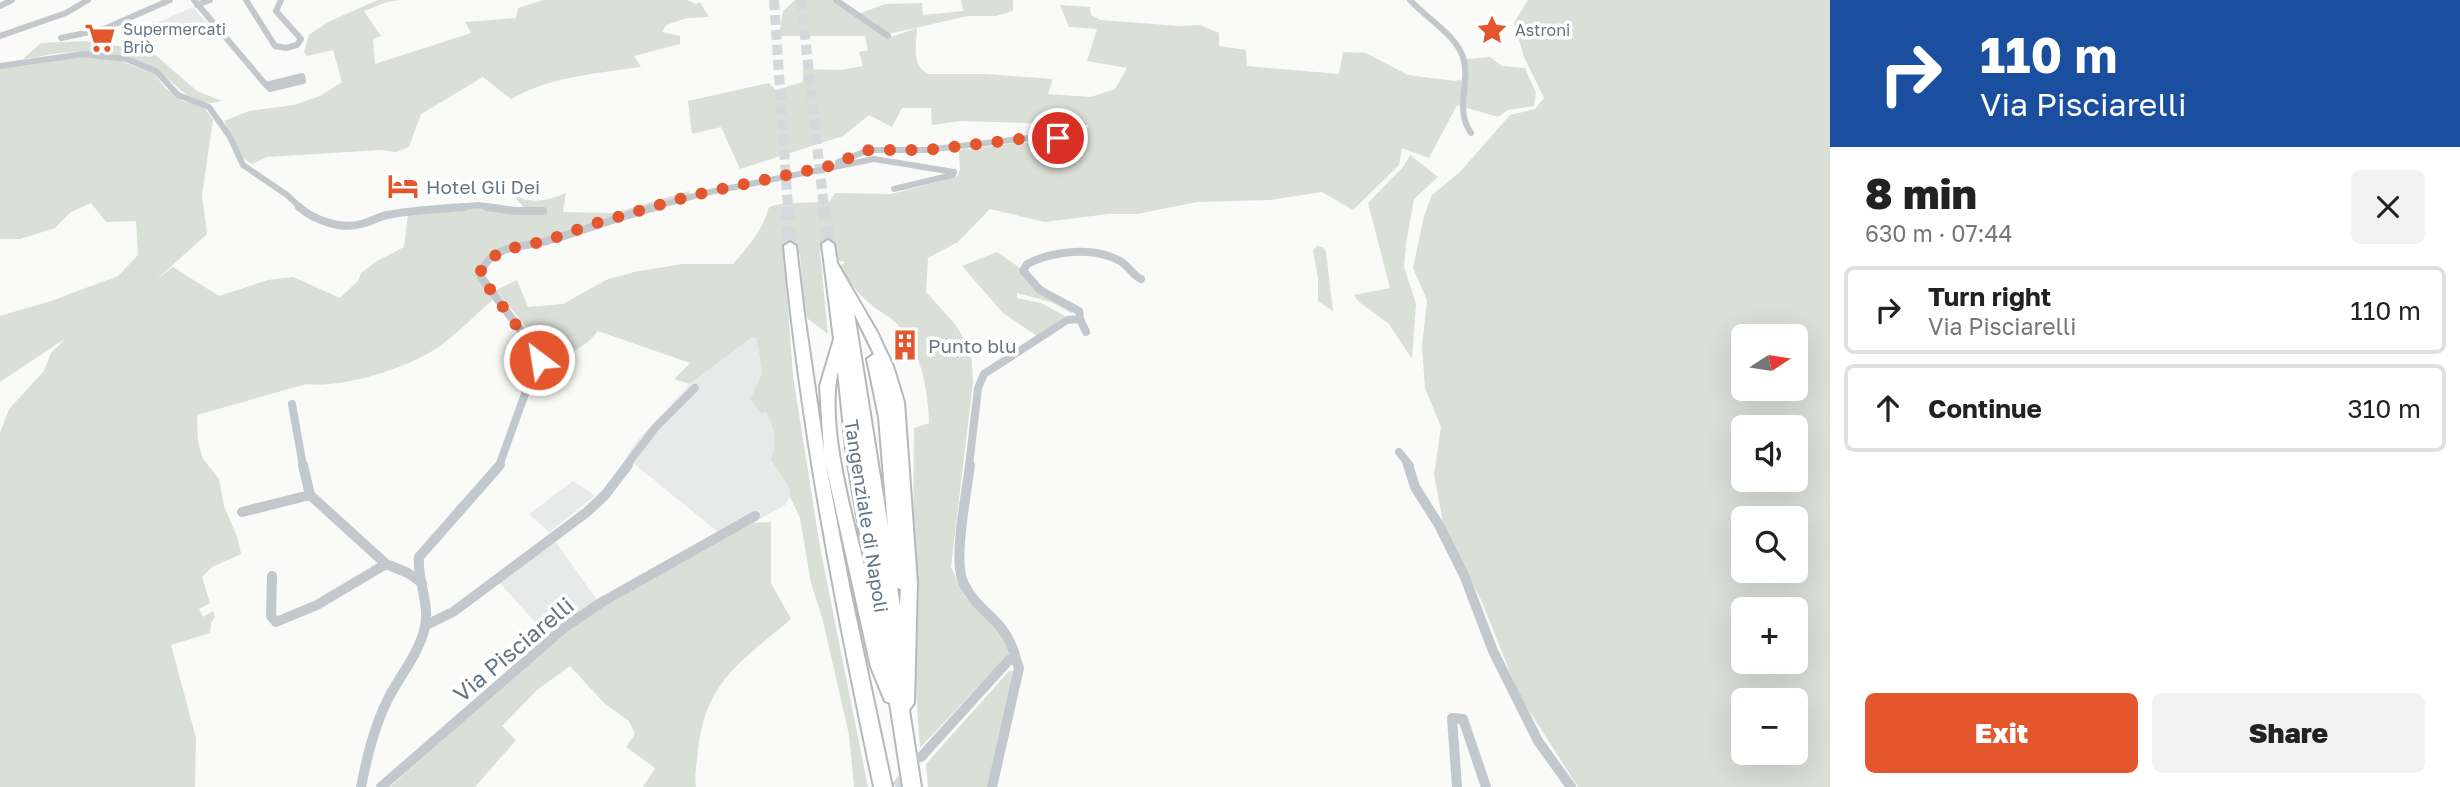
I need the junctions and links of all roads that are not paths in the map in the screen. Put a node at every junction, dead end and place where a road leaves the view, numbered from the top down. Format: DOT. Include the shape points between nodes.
graph roads {
  1 [pos="12,0"];
  2 [pos="88,0"];
  3 [pos="170,0"];
  4 [pos="210,0"];
  5 [pos="246,0"];
  6 [pos="281,0"];
  7 [pos="836,0"];
  8 [pos="1410,0"];
  9 [pos="196,2"];
  10 [pos="0,6"];
  11 [pos="0,36"];
  12 [pos="888,36"];
  13 [pos="61,38"];
  14 [pos="0,60"];
  15 [pos="17,62"];
  16 [pos="0,66"];
  17 [pos="266,85"];
  18 [pos="1471,133"];
  19 [pos="1074,137"];
  20 [pos="829,166"];
  21 [pos="894,189"];
  22 [pos="543,211"];
  23 [pos="828,244"];
  24 [pos="790,246"];
  25 [pos="1141,279"];
  26 [pos="847,290"];
  27 [pos="1080,319"];
  28 [pos="1086,332"];
  29 [pos="840,336"];
  30 [pos="873,340"];
  31 [pos="695,388"];
  32 [pos="292,404"];
  33 [pos="1399,452"];
  34 [pos="310,495"];
  35 [pos="242,513"];
  36 [pos="755,516"];
  37 [pos="386,564"];
  38 [pos="272,576"];
  39 [pos="422,583"];
  40 [pos="908,616"];
  41 [pos="426,625"];
  42 [pos="907,649"];
  43 [pos="1016,659"];
  44 [pos="902,696"];
  45 [pos="904,729"];
  46 [pos="921,757"];
  47 [pos="361,787"];
  48 [pos="381,787"];
  49 [pos="883,787"];
  50 [pos="912,787"];
  51 [pos="992,787"];
  52 [pos="1457,787"];
  53 [pos="1486,787"];
  54 [pos="1571,787"];
  1 -- 10 [label="street"];
  2 -- 11 [label="street" via="66,13"];
  3 -- 13 [label="street" via="107,29"];
  4 -- 9 [label="street"];
  5 -- 6 [label="street" via="275,47 286,48 301,39 278,15"];
  7 -- 12 [label="street"];
  8 -- 18 [label="street" via="1463,56 1467,79 1462,117"];
  9 -- 17 [label="street"];
  14 -- 15 [label="street"];
  15 -- 16 [label="street"];
  15 -- 22 [label="street" via="83,54 126,59 156,71 178,95 209,107 243,165 306,213 326,222 359,226 386,215 478,205"];
  17 -- 17 [label="street" via="270,89 303,81 302,76"];
  19 -- 20 [label="street" via="869,150"];
  20 -- 21 [label="street" via="885,159 954,172"];
  20 -- 39 [label="street" via="694,195 503,250 486,262 481,277 539,360 494,476 419,557"];
  23 -- 26 [label="highway, Tangenziale di Napoli"];
  24 -- 49 [label="highway, Tangenziale di Napoli" via="819,482"];
  25 -- 27 [label="street" via="1120,260 1077,252 1027,264 1023,271 1027,279 1079,311"];
  26 -- 29 [label="highway, Tangenziale di Napoli"];
  26 -- 30 [label="highway"];
  26 -- 42 [label="highway" via="879,375"];
  26 -- 44 [label="highway" via="862,463"];
  26 -- 44 [label="highway" via="866,377 899,632"];
  27 -- 28 [label="street"];
  27 -- 43 [label="street" via="1067,320 984,374 978,388 958,569 969,595 1010,634"];
  29 -- 44 [label="highway" via="843,438"];
  29 -- 44 [label="highway" via="827,386 831,453 880,667"];
  29 -- 45 [label="highway, Tangenziale di Napoli" via="854,458"];
  30 -- 40 [label="highway" via="892,416"];
  30 -- 40 [label="highway" via="897,402"];
  31 -- 41 [label="street" via="655,428 587,512 453,612"];
  32 -- 34 [label="street"];
  33 -- 54 [label="street" via="1464,575 1493,651 1538,741"];
  34 -- 35 [label="street"];
  34 -- 37 [label="street"];
  36 -- 48 [label="street, Via Pisciarelli" via="565,627"];
  37 -- 38 [label="street" via="366,579 276,622 271,616"];
  37 -- 39 [label="street"];
  39 -- 41 [label="street"];
  40 -- 42 [label="highway"];
  41 -- 47 [label="street" via="377,723"];
  42 -- 44 [label="highway"];
  43 -- 46 [label="street" via="1009,660"];
  43 -- 51 [label="street" via="1019,668"];
  44 -- 45 [label="highway"];
  45 -- 50 [label="highway, Tangenziale di Napoli"];
  52 -- 53 [label="street" via="1451,718 1463,719"];
}
